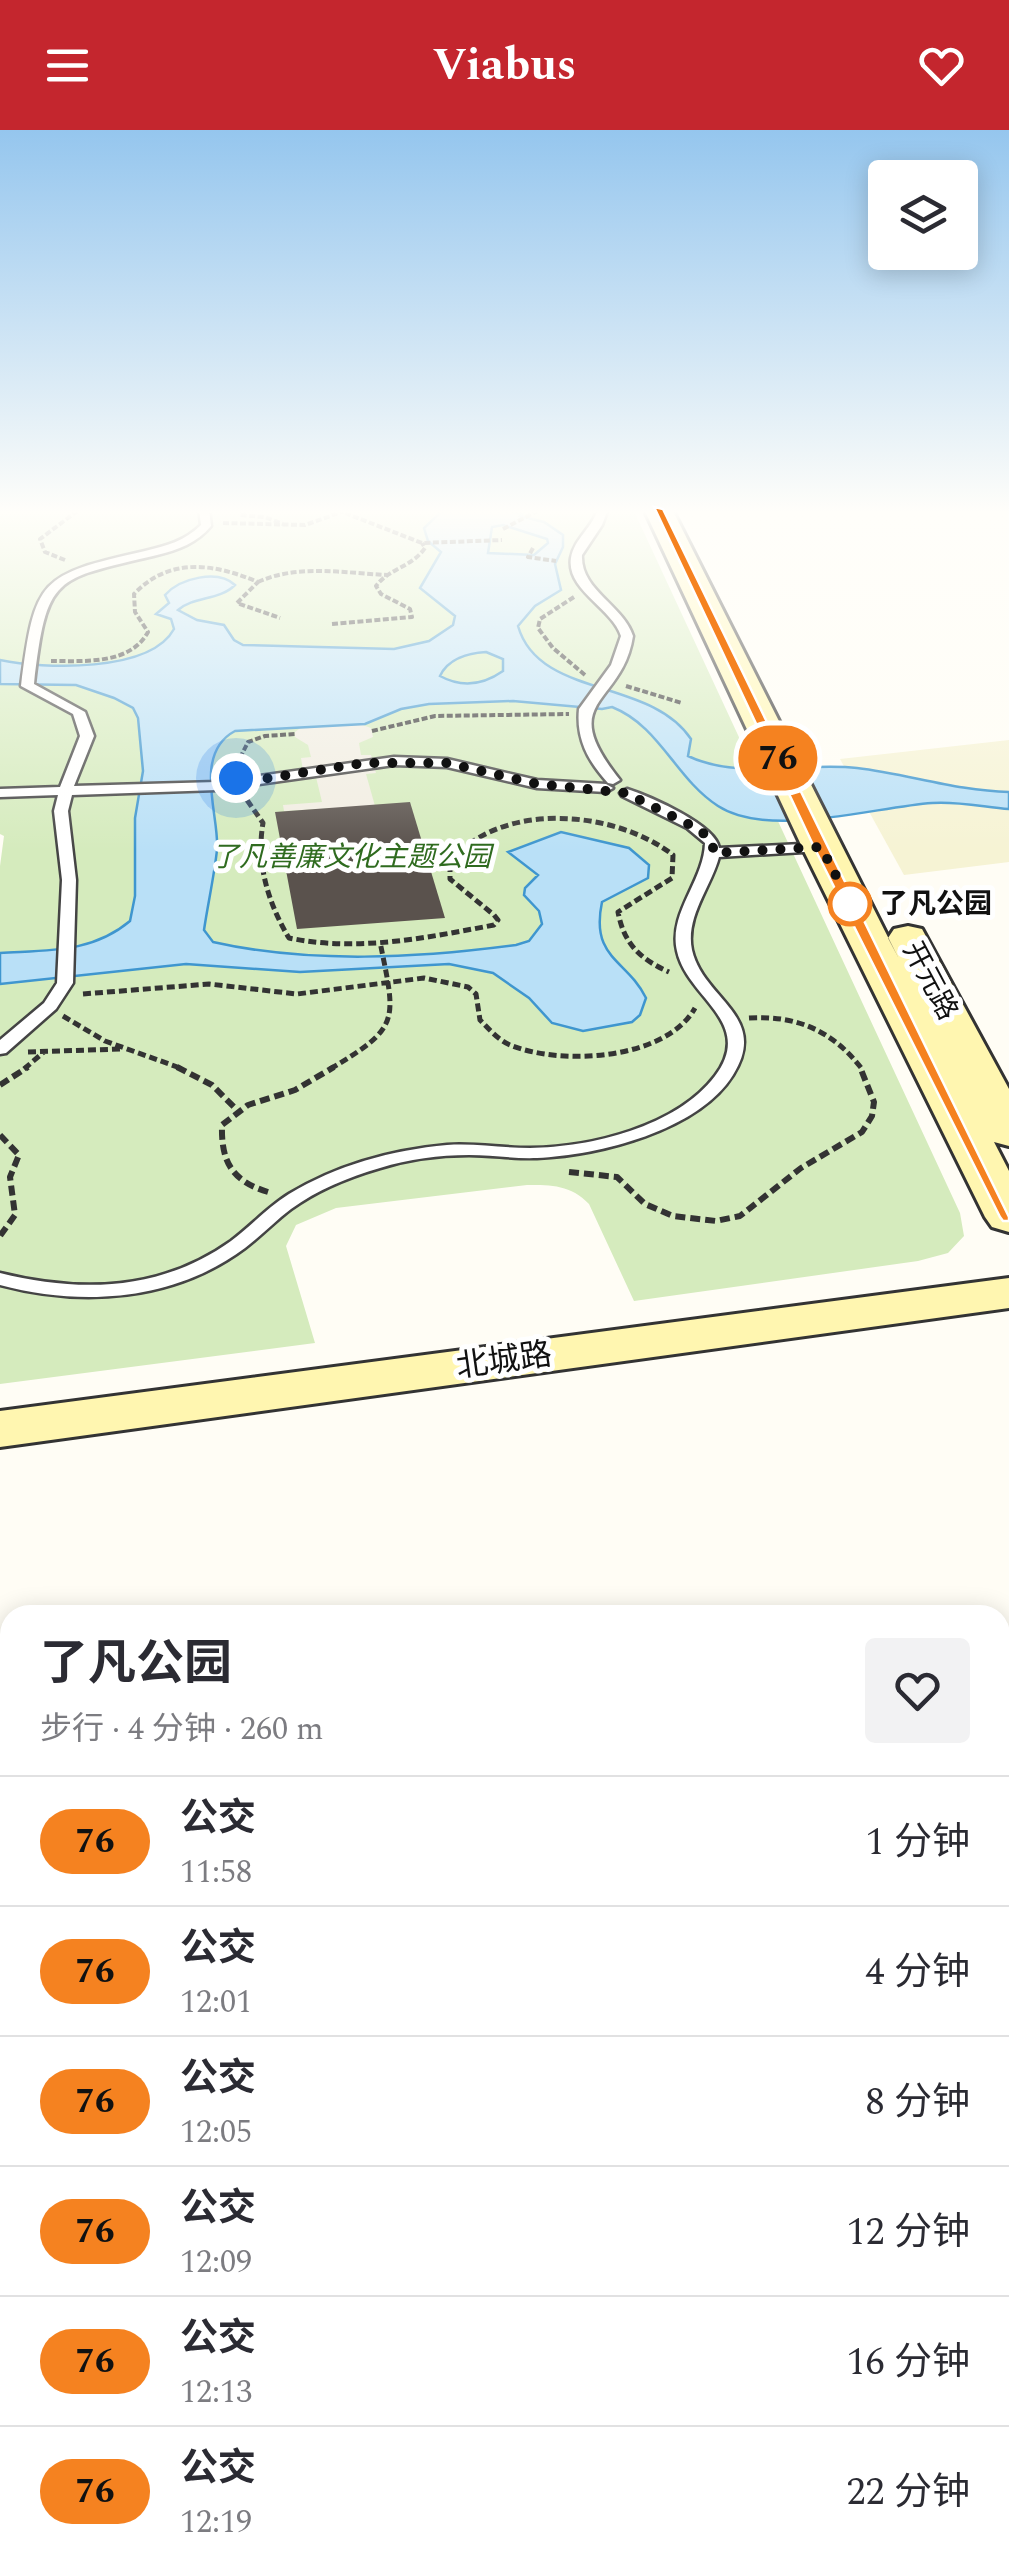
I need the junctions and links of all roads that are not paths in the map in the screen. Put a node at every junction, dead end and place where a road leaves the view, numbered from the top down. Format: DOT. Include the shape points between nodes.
graph roads {
  1 [pos="36,623"];
  2 [pos="621,623"];
  3 [pos="721,623"];
  4 [pos="744,623"];
  5 [pos="794,722"];
  6 [pos="615,787"];
  7 [pos="65,791"];
  8 [pos="0,793"];
  9 [pos="827,832"];
  10 [pos="714,853"];
  11 [pos="8,1051"];
  12 [pos="1009,1132"];
  13 [pos="1009,1217"];
  14 [pos="0,1279"];
  15 [pos="1009,1292"];
  16 [pos="0,1429"];
  1 -- 7 [label="lane" via="27,686 84,718 85,744"];
  2 -- 6 [label="lane" via="625,650 584,712 585,740"];
  3 -- 9 [label="main road, 开元路" via="795,757"];
  4 -- 5 [label="main road"];
  6 -- 7 [label="lane" via="537,784 447,763 394,760 217,786"];
  6 -- 10 [label="lane" via="700,830"];
  7 -- 8 [label="lane"];
  7 -- 11 [label="lane" via="61,822 69,880 59,993"];
  9 -- 10 [label="lane"];
  9 -- 12 [label="main road, 开元路"];
  9 -- 13 [label="main road, 开元路"];
  10 -- 14 [label="lane" via="692,904 684,949 733,1020 736,1050 728,1072 692,1107 582,1148 442,1150 378,1160 294,1199 211,1262 149,1286 76,1293"];
  15 -- 16 [label="main road, 北城路"];
}
